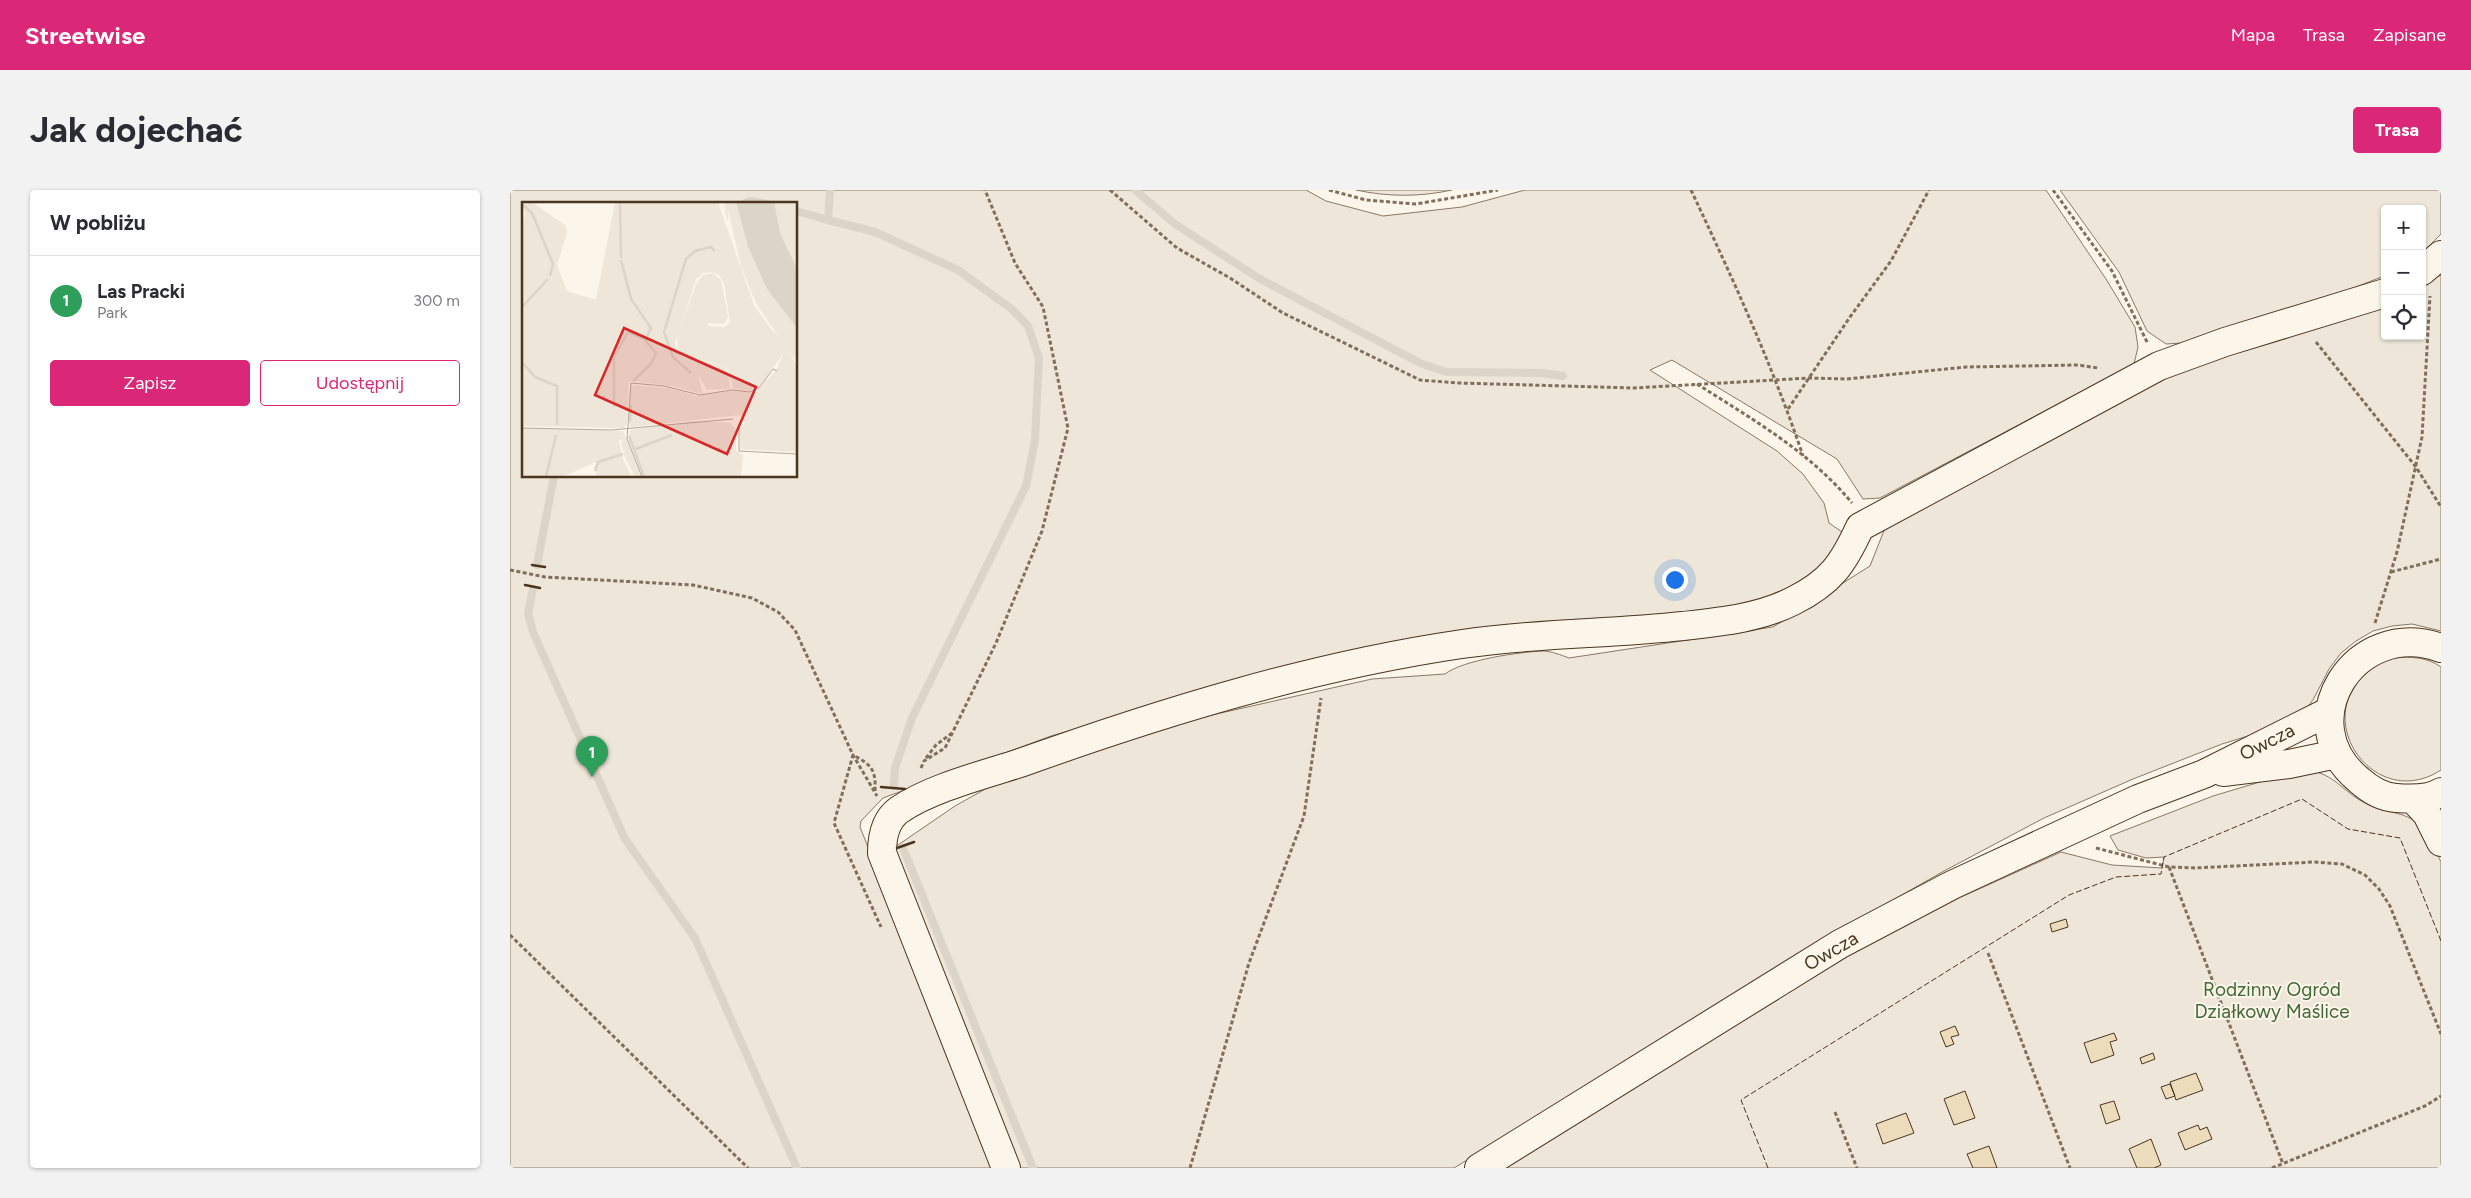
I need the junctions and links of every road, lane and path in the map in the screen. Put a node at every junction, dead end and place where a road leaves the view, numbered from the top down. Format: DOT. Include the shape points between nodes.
graph roads {
  1 [pos="985,190"];
  2 [pos="1110,190"];
  3 [pos="1329,190"];
  4 [pos="1498,190"];
  5 [pos="1690,190"];
  6 [pos="1929,190"];
  7 [pos="2053,190"];
  8 [pos="2432,264"];
  9 [pos="2381,294"];
  10 [pos="2276,326"];
  11 [pos="2150,371"];
  12 [pos="1809,378"];
  13 [pos="1775,381"];
  14 [pos="1697,384"];
  15 [pos="1788,410"];
  16 [pos="1803,456"];
  17 [pos="2416,467"];
  18 [pos="2441,507"];
  19 [pos="1860,527"];
  20 [pos="2441,559"];
  21 [pos="510,570"];
  22 [pos="2390,572"];
  23 [pos="2375,624"];
  24 [pos="2441,648"];
  25 [pos="1325,671"];
  26 [pos="2330,711"];
  27 [pos="953,732"];
  28 [pos="2337,754"];
  29 [pos="924,761"];
  30 [pos="2204,774"];
  31 [pos="2441,792"];
  32 [pos="919,798"];
  33 [pos="2413,800"];
  34 [pos="887,825"];
  35 [pos="2074,827"];
  36 [pos="2441,842"];
  37 [pos="2169,866"];
  38 [pos="510,934"];
  39 [pos="1988,954"];
  40 [pos="2441,1034"];
  41 [pos="2441,1096"];
  42 [pos="1835,1112"];
  43 [pos="2283,1164"];
  44 [pos="748,1168"];
  45 [pos="1006,1168"];
  46 [pos="1190,1168"];
  47 [pos="1480,1168"];
  48 [pos="1857,1168"];
  49 [pos="2070,1168"];
  50 [pos="2272,1168"];
  1 -- 27 [label="path" via="1015,263 1043,307 1068,428 1042,531 996,643"];
  2 -- 14 [label="path" via="1177,248 1230,278 1283,314 1420,380 1634,388"];
  3 -- 4 [label="path" via="1366,200 1416,204"];
  5 -- 13 [label="path" via="1732,276"];
  6 -- 12 [label="path" via="1891,262"];
  7 -- 11 [label="path" via="2112,271"];
  8 -- 17 [label="path" via="2422,437"];
  9 -- 10 [label="street"];
  10 -- 11 [label="street"];
  10 -- 17 [label="path" via="2317,342"];
  11 -- 12 [label="path" via="2078,365 1966,367 1847,379"];
  11 -- 19 [label="street"];
  12 -- 13 [label="path"];
  12 -- 15 [label="path"];
  13 -- 14 [label="path"];
  13 -- 15 [label="path"];
  14 -- 16 [label="path" via="1790,443"];
  15 -- 16 [label="path"];
  16 -- 19 [label="path" via="1842,491 1853,505"];
  17 -- 18 [label="path"];
  17 -- 22 [label="path"];
  19 -- 25 [label="street" via="1837,571 1793,601 1765,611 1702,624 1461,644"];
  20 -- 22 [label="path"];
  21 -- 34 [label="path" via="545,577 693,585 752,598 778,612 795,630 853,755 875,793"];
  22 -- 23 [label="path"];
  24 -- 26 [label="street" via="2424,642 2398,642 2373,649 2352,665 2337,686"];
  25 -- 32 [label="street" via="1139,723"];
  25 -- 46 [label="path" via="1304,816 1249,963"];
  26 -- 28 [label="street" via="2331,733"];
  26 -- 30 [label="street, Owcza"];
  27 -- 29 [label="path" via="936,745"];
  27 -- 29 [label="path" via="945,748"];
  28 -- 30 [label="street, Owcza" via="2290,764"];
  28 -- 33 [label="street" via="2350,773 2368,788 2390,797"];
  29 -- 32 [label="path" via="916,784"];
  30 -- 35 [label="street, Owcza"];
  31 -- 33 [label="street"];
  32 -- 34 [label="street" via="896,811"];
  33 -- 36 [label="street" via="2427,814"];
  34 -- 45 [label="street" via="882,836 882,852"];
  35 -- 37 [label="path" via="2092,847"];
  35 -- 47 [label="street, Owcza" via="1952,885 1840,944"];
  37 -- 40 [label="path" via="2195,868 2314,862 2342,864 2365,875 2390,906"];
  37 -- 43 [label="path"];
  38 -- 44 [label="path"];
  39 -- 49 [label="path"];
  41 -- 43 [label="path" via="2425,1106"];
  42 -- 48 [label="path"];
  43 -- 50 [label="path"];
}
